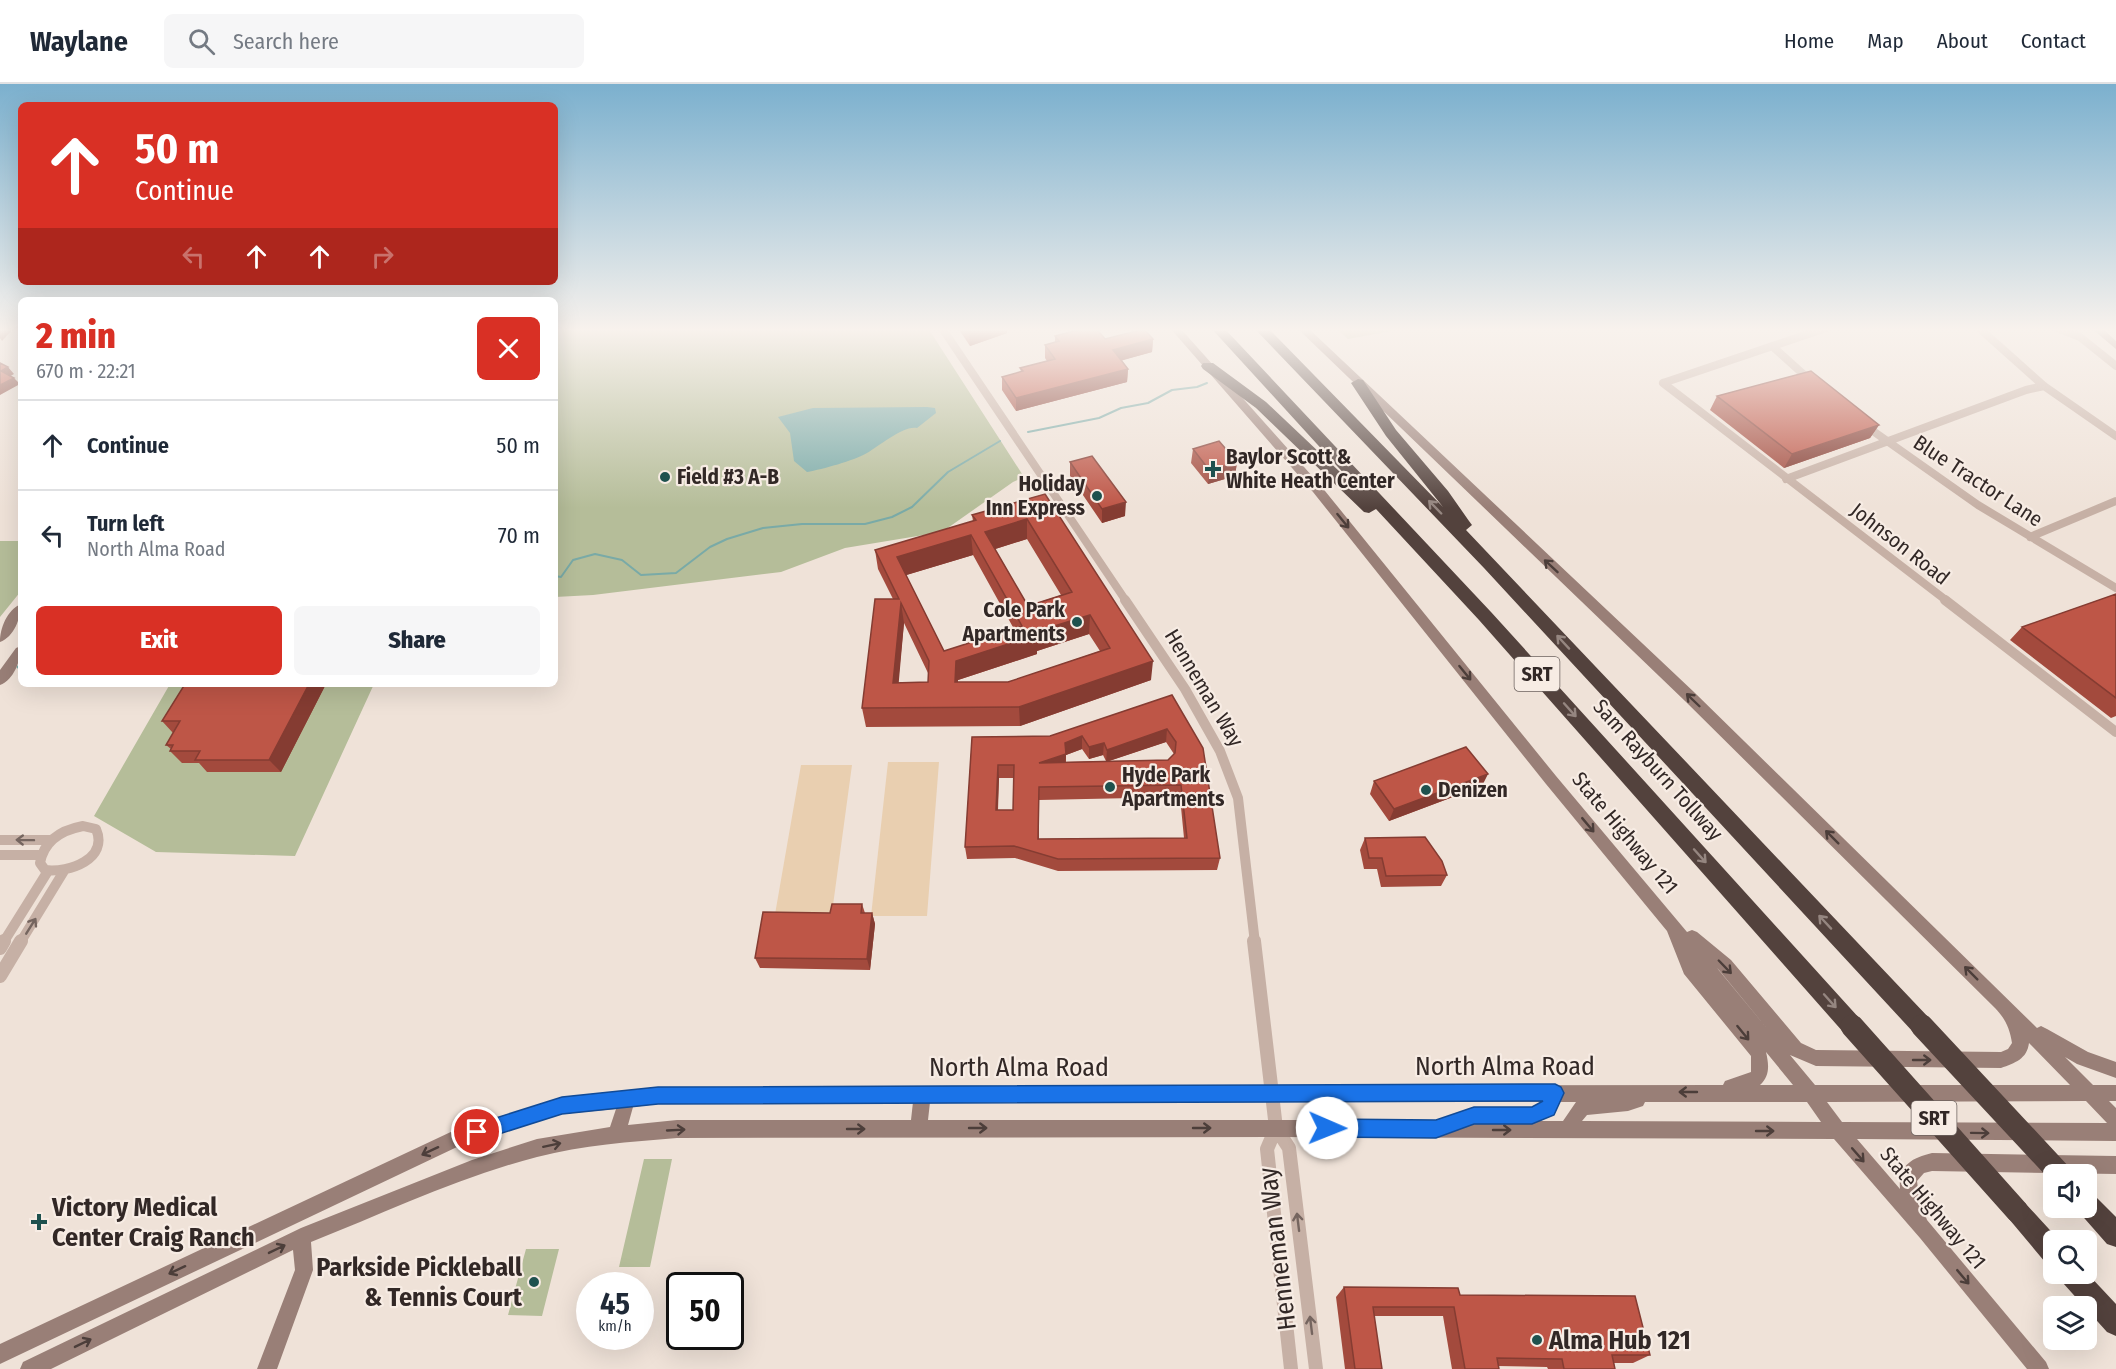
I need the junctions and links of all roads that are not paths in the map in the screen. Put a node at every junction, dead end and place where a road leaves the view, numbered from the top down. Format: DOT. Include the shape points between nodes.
graph roads {
  1 [pos="982,388"];
  2 [pos="1227,388"];
  3 [pos="1238,388"];
  4 [pos="1272,388"];
  5 [pos="1318,388"];
  6 [pos="1361,388"];
  7 [pos="1363,388"];
  8 [pos="1669,388"];
  9 [pos="2035,388"];
  10 [pos="2047,388"];
  11 [pos="1852,415"];
  12 [pos="2112,429"];
  13 [pos="2116,436"];
  14 [pos="1887,442"];
  15 [pos="1786,479"];
  16 [pos="2116,501"];
  17 [pos="2030,537"];
  18 [pos="1490,564"];
  19 [pos="2116,588"];
  20 [pos="18,613"];
  21 [pos="1485,616"];
  22 [pos="0,637"];
  23 [pos="18,655"];
  24 [pos="0,680"];
  25 [pos="2116,732"];
  26 [pos="0,840"];
  27 [pos="50,840"];
  28 [pos="0,855"];
  29 [pos="40,855"];
  30 [pos="48,871"];
  31 [pos="64,871"];
  32 [pos="1665,915"];
  33 [pos="0,948"];
  34 [pos="0,976"];
  35 [pos="2001,1003"];
  36 [pos="2116,1070"];
  37 [pos="1641,1092"];
  38 [pos="1713,1092"];
  39 [pos="1810,1092"];
  40 [pos="1555,1093"];
  41 [pos="1273,1094"];
  42 [pos="2092,1094"];
  43 [pos="2116,1094"];
  44 [pos="922,1095"];
  45 [pos="627,1098"];
  46 [pos="2116,1120"];
  47 [pos="919,1128"];
  48 [pos="1276,1128"];
  49 [pos="1436,1129"];
  50 [pos="1569,1130"];
  51 [pos="1838,1131"];
  52 [pos="2116,1132"];
  53 [pos="617,1134"];
  54 [pos="2051,1164"];
  55 [pos="2116,1165"];
  56 [pos="2097,1214"];
  57 [pos="1926,1232"];
  58 [pos="2116,1235"];
  59 [pos="301,1237"];
  60 [pos="2043,1241"];
  61 [pos="2081,1284"];
  62 [pos="2116,1323"];
  63 [pos="0,1354"];
  64 [pos="30,1369"];
  65 [pos="267,1369"];
  66 [pos="1291,1369"];
  67 [pos="1316,1369"];
  68 [pos="2039,1369"];
  1 -- 41 [label="street, Henneman Way" via="1185,689 1220,751 1238,798"];
  2 -- 32 [label="main road, State Highway 121, one-way" via="1317,489"];
  3 -- 21 [label="highway" via="1261,405"];
  4 -- 21 [label="highway, Sam Rayburn Tollway / SRT"];
  18 -- 5 [label="highway, Sam Rayburn Tollway / SRT, one-way"];
  6 -- 18 [label="highway"];
  35 -- 7 [label="main road, one-way" via="1690,697"];
  8 -- 15 [label="street, Johnson Road"];
  9 -- 14 [label="street"];
  10 -- 12 [label="street"];
  11 -- 14 [label="street, Blue Tractor Lane"];
  12 -- 13 [label="street"];
  14 -- 15 [label="street"];
  14 -- 17 [label="street, Blue Tractor Lane"];
  15 -- 25 [label="street, Johnson Road"];
  16 -- 17 [label="street"];
  17 -- 19 [label="street, Blue Tractor Lane"];
  54 -- 18 [label="highway, Sam Rayburn Tollway / SRT, one-way, bridge"];
  20 -- 22 [label="main road"];
  21 -- 60 [label="highway, Sam Rayburn Tollway / SRT, one-way, bridge"];
  23 -- 24 [label="main road"];
  27 -- 26 [label="street, one-way"];
  27 -- 29 [label="street"];
  27 -- 31 [label="street" via="83,826 96,829 100,835 90,857"];
  28 -- 29 [label="street"];
  29 -- 30 [label="street" via="40,863"];
  30 -- 31 [label="street"];
  30 -- 33 [label="street"];
  34 -- 31 [label="street, one-way"];
  32 -- 35 [label="main road, one-way" via="1725,965 1795,1049 1816,1058 2008,1059 2018,1051 2020,1038 2018,1028"];
  32 -- 38 [label="main road, one-way" via="1690,969 1758,1052 1762,1065 1753,1082"];
  32 -- 39 [label="main road, State Highway 121"];
  35 -- 36 [label="main road" via="2055,1044"];
  35 -- 42 [label="main road"];
  38 -- 37 [label="main road, North Alma Road, one-way"];
  37 -- 40 [label="main road, North Alma Road"];
  37 -- 50 [label="main road" via="1637,1100 1628,1103 1583,1107"];
  38 -- 39 [label="main road, North Alma Road"];
  39 -- 42 [label="main road, North Alma Road"];
  39 -- 51 [label="main road, State Highway 121"];
  40 -- 41 [label="main road, North Alma Road"];
  40 -- 49 [label="main road" via="1548,1109 1532,1115 1474,1115"];
  41 -- 44 [label="main road, North Alma Road"];
  41 -- 48 [label="street, Henneman Way"];
  42 -- 43 [label="main road, North Alma Road"];
  42 -- 46 [label="main road"];
  44 -- 45 [label="main road, North Alma Road"];
  44 -- 47 [label="main road"];
  45 -- 53 [label="main road"];
  45 -- 63 [label="main road, North Alma Road, one-way" via="562,1106 455,1139"];
  47 -- 48 [label="main road, one-way"];
  53 -- 47 [label="main road, one-way" via="677,1129"];
  48 -- 49 [label="main road"];
  48 -- 66 [label="street, Henneman Way" via="1267,1149"];
  67 -- 48 [label="street, Henneman Way, one-way" via="1289,1148"];
  49 -- 50 [label="main road, one-way"];
  50 -- 51 [label="main road, one-way"];
  51 -- 52 [label="main road, one-way"];
  51 -- 57 [label="main road, State Highway 121, one-way"];
  59 -- 53 [label="main road, one-way" via="480,1166 537,1148"];
  55 -- 57 [label="main road" via="1919,1165 1908,1178 1910,1197"];
  56 -- 58 [label="highway"];
  57 -- 68 [label="main road, State Highway 121, one-way"];
  64 -- 59 [label="main road, one-way"];
  59 -- 65 [label="main road" via="304,1270"];
  61 -- 62 [label="highway"];
}
